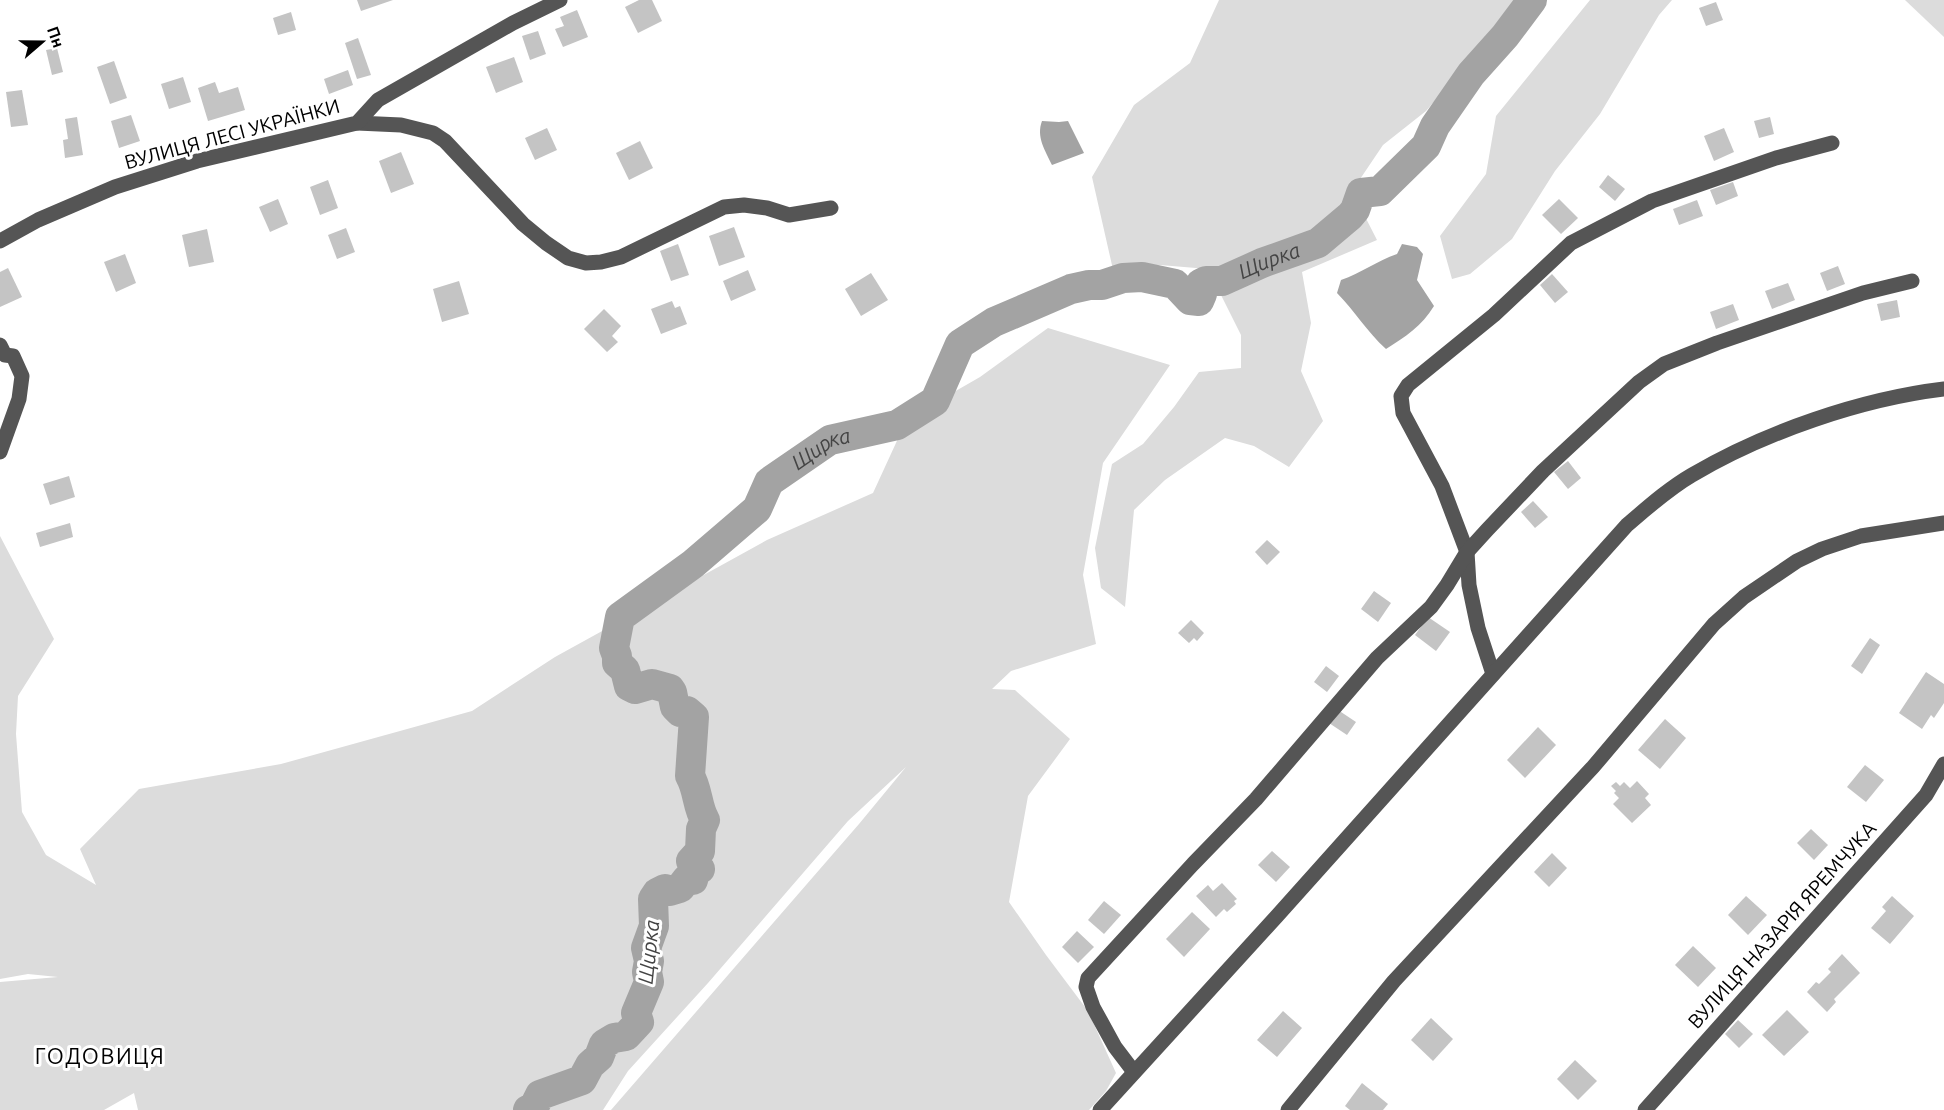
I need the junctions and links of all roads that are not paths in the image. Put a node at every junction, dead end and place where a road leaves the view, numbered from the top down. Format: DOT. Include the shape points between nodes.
graph roads {
  1 [pos="560,0"];
  2 [pos="357,123"];
  3 [pos="1833,143"];
  4 [pos="831,208"];
  5 [pos="0,241"];
  6 [pos="1912,281"];
  7 [pos="0,345"];
  8 [pos="1944,388"];
  9 [pos="0,452"];
  10 [pos="1944,523"];
  11 [pos="1467,552"];
  12 [pos="1493,674"];
  13 [pos="1944,764"];
  14 [pos="1134,1072"];
  15 [pos="1100,1110"];
  16 [pos="1288,1110"];
  17 [pos="1645,1110"];
  1 -- 2 [label="street, ВУЛИЦЯ ЛЕСІ УКРАЇНКИ" via="378,100"];
  2 -- 4 [label="street" via="401,125 433,133 523,224 568,258 586,262 621,257 724,207 744,205 789,215"];
  2 -- 5 [label="street, ВУЛИЦЯ ЛЕСІ УКРАЇНКИ" via="196,161 115,187"];
  3 -- 11 [label="street" via="1652,201 1571,243 1494,315 1408,385 1401,396 1402,413 1442,486"];
  6 -- 11 [label="street" via="1821,307 1664,364 1639,382 1543,471"];
  7 -- 9 [label="street" via="4,355 13,356 22,376 19,399"];
  8 -- 12 [label="street" via="1818,418 1752,444 1692,475 1627,525"];
  10 -- 16 [label="street" via="1861,536 1822,549 1753,591 1714,624 1593,767 1394,981"];
  11 -- 12 [label="street" via="1478,628"];
  11 -- 14 [label="street" via="1431,607 1377,658 1256,799 1088,978 1086,987 1093,1007"];
  12 -- 14 [label="street"];
  13 -- 17 [label="street, ВУЛИЦЯ НАЗАРІЯ ЯРЕМЧУКА" via="1926,795"];
  14 -- 15 [label="street"];
}
